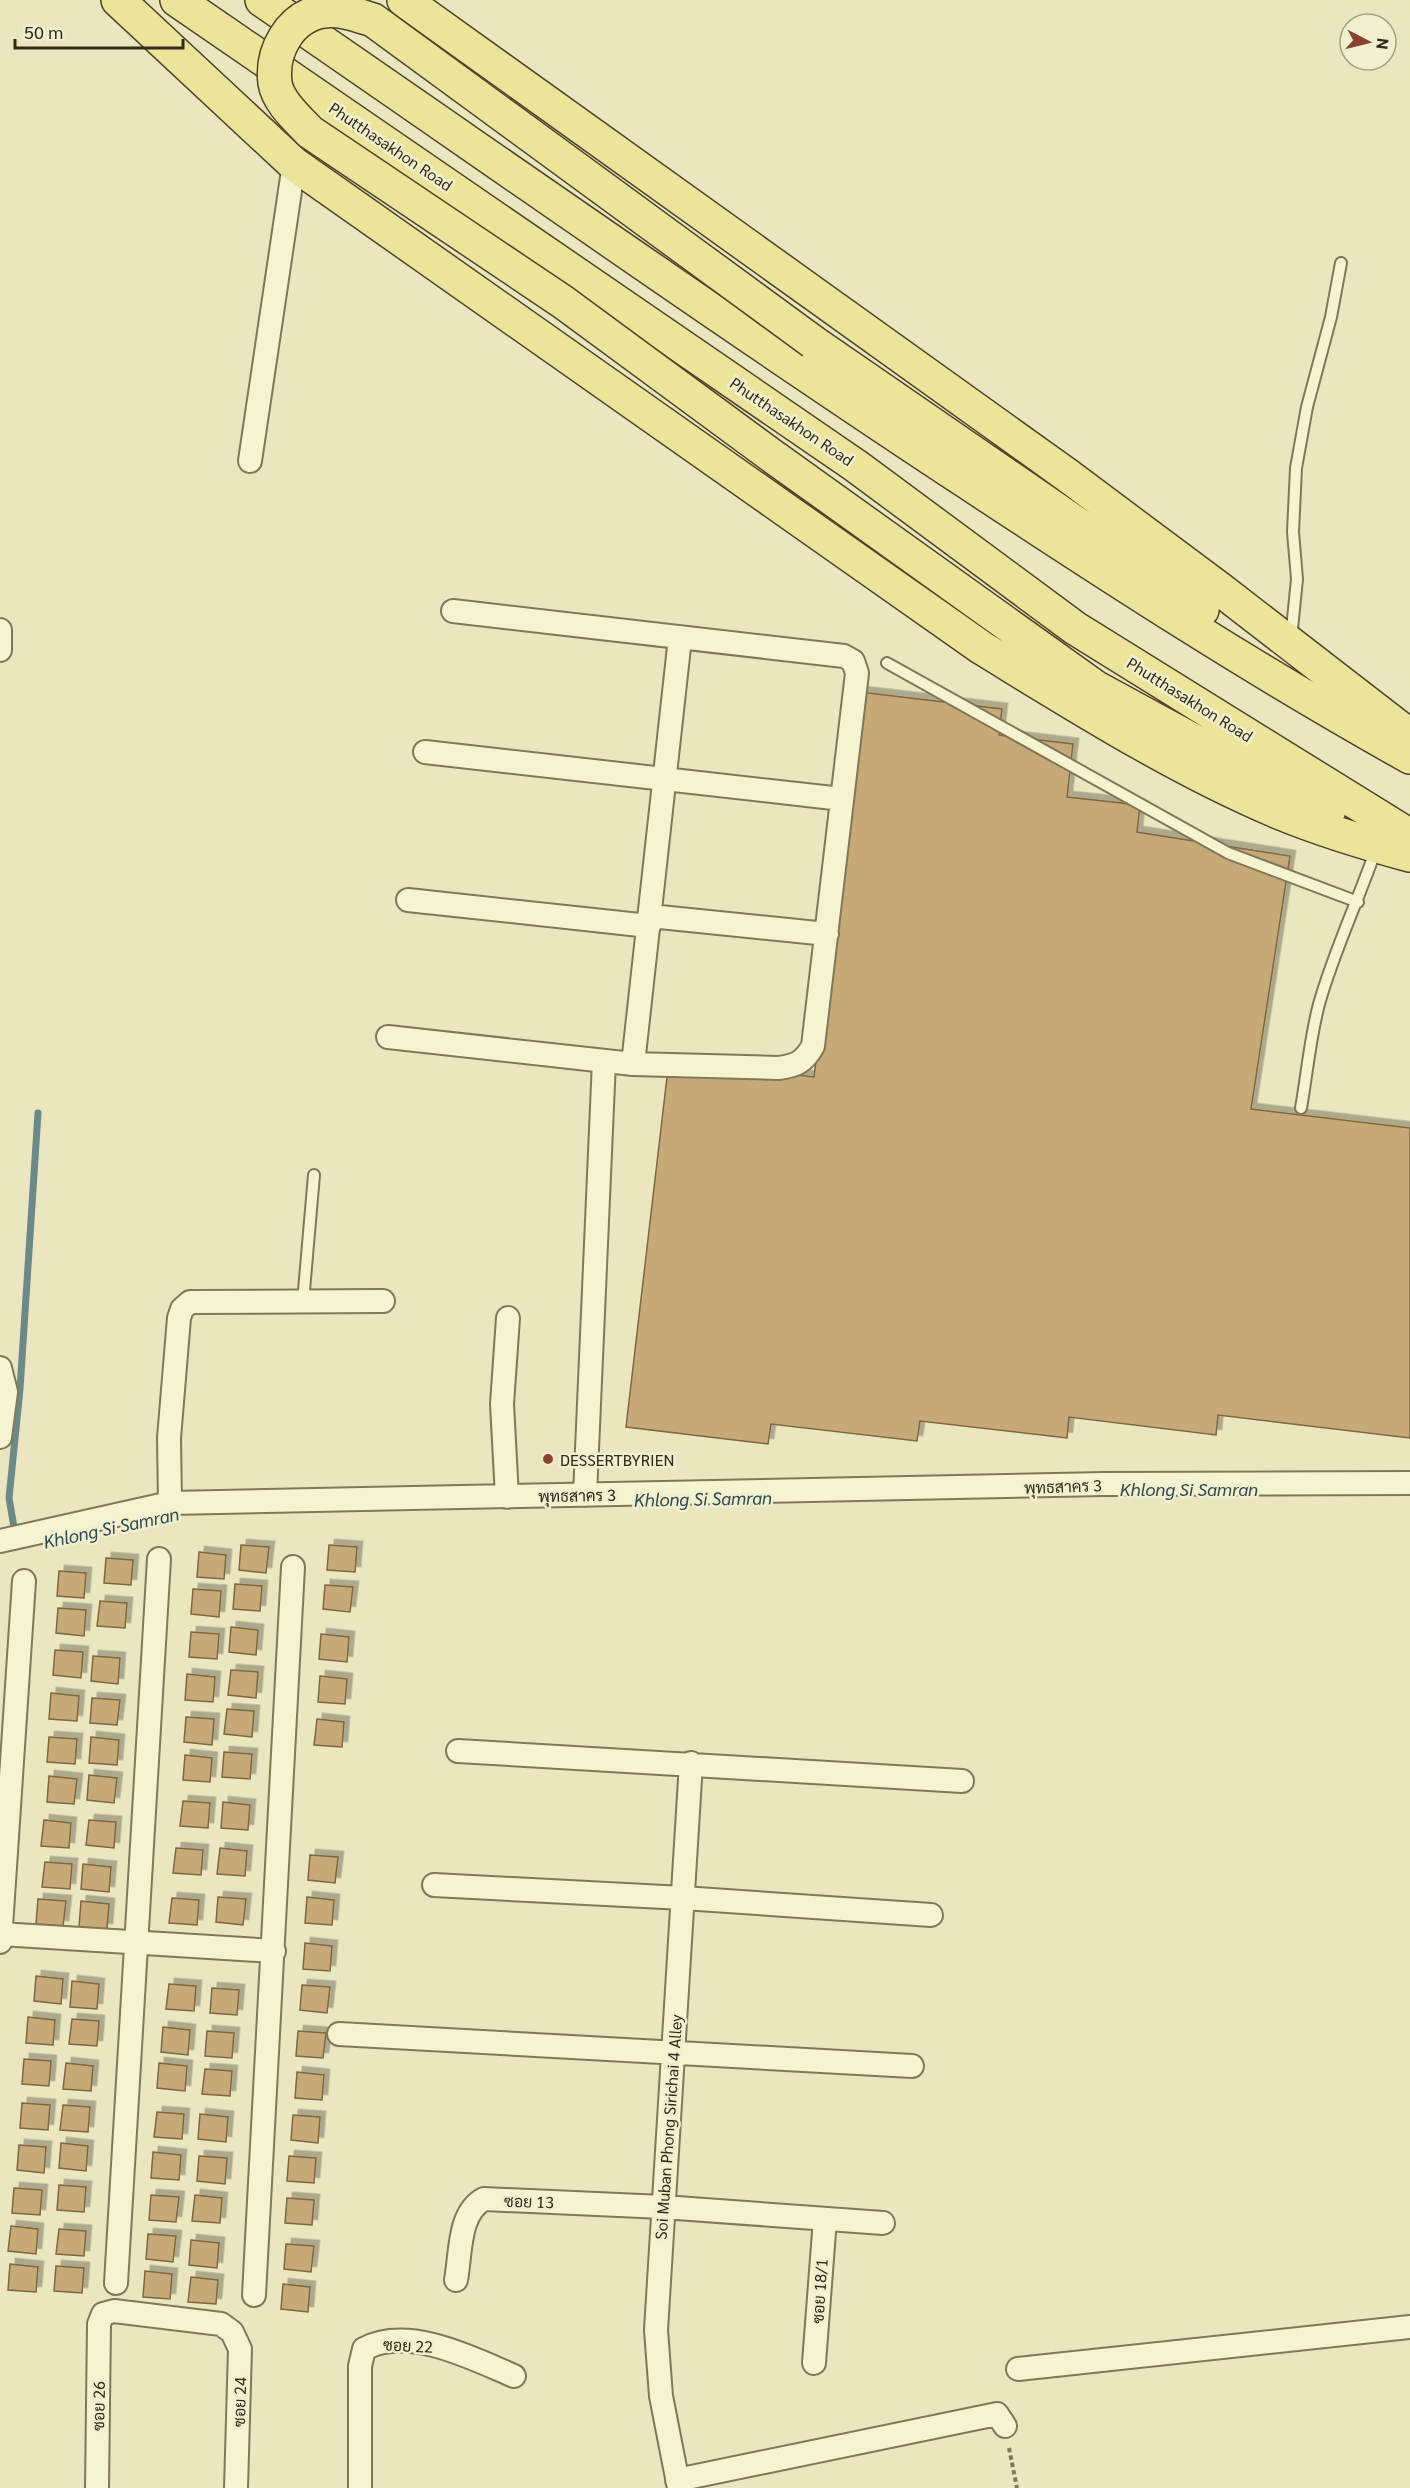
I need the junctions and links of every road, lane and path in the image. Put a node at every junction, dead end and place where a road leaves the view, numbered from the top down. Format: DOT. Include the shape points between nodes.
graph roads {
  1 [pos="118,0"];
  2 [pos="177,0"];
  3 [pos="262,0"];
  4 [pos="404,0"];
  5 [pos="294,164"];
  6 [pos="1341,263"];
  7 [pos="250,461"];
  8 [pos="453,611"];
  9 [pos="0,630"];
  10 [pos="680,638"];
  11 [pos="1290,645"];
  12 [pos="0,650"];
  13 [pos="887,663"];
  14 [pos="1410,736"];
  15 [pos="1410,747"];
  16 [pos="425,752"];
  17 [pos="1410,757"];
  18 [pos="665,780"];
  19 [pos="843,799"];
  20 [pos="1410,836"];
  21 [pos="1410,845"];
  22 [pos="1377,846"];
  23 [pos="1410,855"];
  24 [pos="408,900"];
  25 [pos="1358,902"];
  26 [pos="649,921"];
  27 [pos="827,934"];
  28 [pos="388,1037"];
  29 [pos="604,1061"];
  30 [pos="633,1064"];
  31 [pos="1301,1108"];
  32 [pos="314,1175"];
  33 [pos="303,1302"];
  34 [pos="383,1302"];
  35 [pos="508,1318"];
  36 [pos="0,1368"];
  37 [pos="0,1437"];
  38 [pos="1410,1483"];
  39 [pos="585,1495"];
  40 [pos="507,1497"];
  41 [pos="170,1503"];
  42 [pos="0,1541"];
  43 [pos="159,1559"];
  44 [pos="293,1567"];
  45 [pos="24,1581"];
  46 [pos="458,1751"];
  47 [pos="691,1763"];
  48 [pos="962,1781"];
  49 [pos="434,1885"];
  50 [pos="683,1898"];
  51 [pos="931,1915"];
  52 [pos="0,1934"];
  53 [pos="0,1942"];
  54 [pos="136,1942"];
  55 [pos="274,1951"];
  56 [pos="339,2034"];
  57 [pos="673,2051"];
  58 [pos="912,2066"];
  59 [pos="663,2207"];
  60 [pos="825,2219"];
  61 [pos="883,2223"];
  62 [pos="456,2280"];
  63 [pos="116,2283"];
  64 [pos="254,2295"];
  65 [pos="221,2324"];
  66 [pos="1410,2327"];
  67 [pos="814,2362"];
  68 [pos="1018,2369"];
  69 [pos="514,2376"];
  70 [pos="1005,2426"];
  71 [pos="678,2484"];
  72 [pos="97,2488"];
  73 [pos="236,2488"];
  74 [pos="360,2488"];
  75 [pos="1017,2488"];
  1 -- 5 [label="main road"];
  2 -- 20 [label="main road, Phutthasakhon Road" via="856,466 1075,628"];
  3 -- 17 [label="main road" via="865,415 1117,582 1255,668"];
  4 -- 11 [label="main road" via="1067,475"];
  5 -- 7 [label="street"];
  5 -- 22 [label="main road" via="982,648 1205,778 1277,811"];
  6 -- 11 [label="lane" via="1296,468 1293,532 1297,579"];
  8 -- 10 [label="street"];
  9 -- 12 [label="street"];
  10 -- 18 [label="street"];
  10 -- 19 [label="street" via="844,656 853,661 857,674"];
  11 -- 14 [label="main road"];
  13 -- 25 [label="lane" via="1228,853"];
  15 -- 21 [label="main road, bridge" via="813,342 373,20 345,11 323,11 300,20 284,37 275,84 290,111 309,132 563,302 1095,687 1252,773"];
  16 -- 18 [label="street"];
  18 -- 19 [label="street"];
  18 -- 26 [label="street"];
  19 -- 27 [label="street"];
  22 -- 23 [label="main road"];
  22 -- 25 [label="lane"];
  24 -- 26 [label="street"];
  25 -- 31 [label="lane" via="1332,962 1319,1006"];
  26 -- 27 [label="street"];
  26 -- 30 [label="street"];
  27 -- 30 [label="street" via="813,1046 807,1058 795,1066 778,1068"];
  28 -- 29 [label="street"];
  29 -- 30 [label="street"];
  29 -- 39 [label="street"];
  32 -- 33 [label="lane"];
  33 -- 34 [label="street"];
  33 -- 41 [label="street" via="190,1302 182,1309 169,1438"];
  35 -- 40 [label="street" via="502,1404"];
  36 -- 37 [label="street" via="6,1392"];
  38 -- 39 [label="street, พุทธสาคร 3" via="1104,1484"];
  39 -- 40 [label="street, พุทธสาคร 3"];
  40 -- 41 [label="street, พุทธสาคร 3"];
  41 -- 42 [label="street, พุทธสาคร 3"];
  43 -- 54 [label="street"];
  44 -- 55 [label="street"];
  45 -- 52 [label="street"];
  46 -- 47 [label="street"];
  47 -- 48 [label="street"];
  47 -- 50 [label="street, Soi Muban Phong Sirichai 4 Alley"];
  49 -- 50 [label="street"];
  50 -- 51 [label="street"];
  50 -- 57 [label="street, Soi Muban Phong Sirichai 4 Alley"];
  52 -- 53 [label="street"];
  52 -- 54 [label="street"];
  54 -- 55 [label="street"];
  54 -- 63 [label="street"];
  55 -- 64 [label="street"];
  56 -- 57 [label="street"];
  57 -- 58 [label="street"];
  57 -- 59 [label="street, Soi Muban Phong Sirichai 4 Alley"];
  59 -- 60 [label="street, ซอย 13"];
  59 -- 62 [label="street, ซอย 13" via="484,2199 473,2205 466,2217"];
  59 -- 71 [label="street, Soi Muban Phong Sirichai 4 Alley" via="656,2330 661,2396"];
  60 -- 61 [label="street, ซอย 13"];
  60 -- 67 [label="street, ซอย 18/1"];
  65 -- 72 [label="street, ซอย 26" via="114,2311 104,2314 99,2324"];
  65 -- 73 [label="street, ซอย 24" via="232,2332 240,2349"];
  66 -- 68 [label="street"];
  69 -- 74 [label="street, ซอย 22" via="428,2343 377,2342 364,2349 360,2366"];
  70 -- 71 [label="street" via="997,2414"];
  70 -- 75 [label="path"];
}
